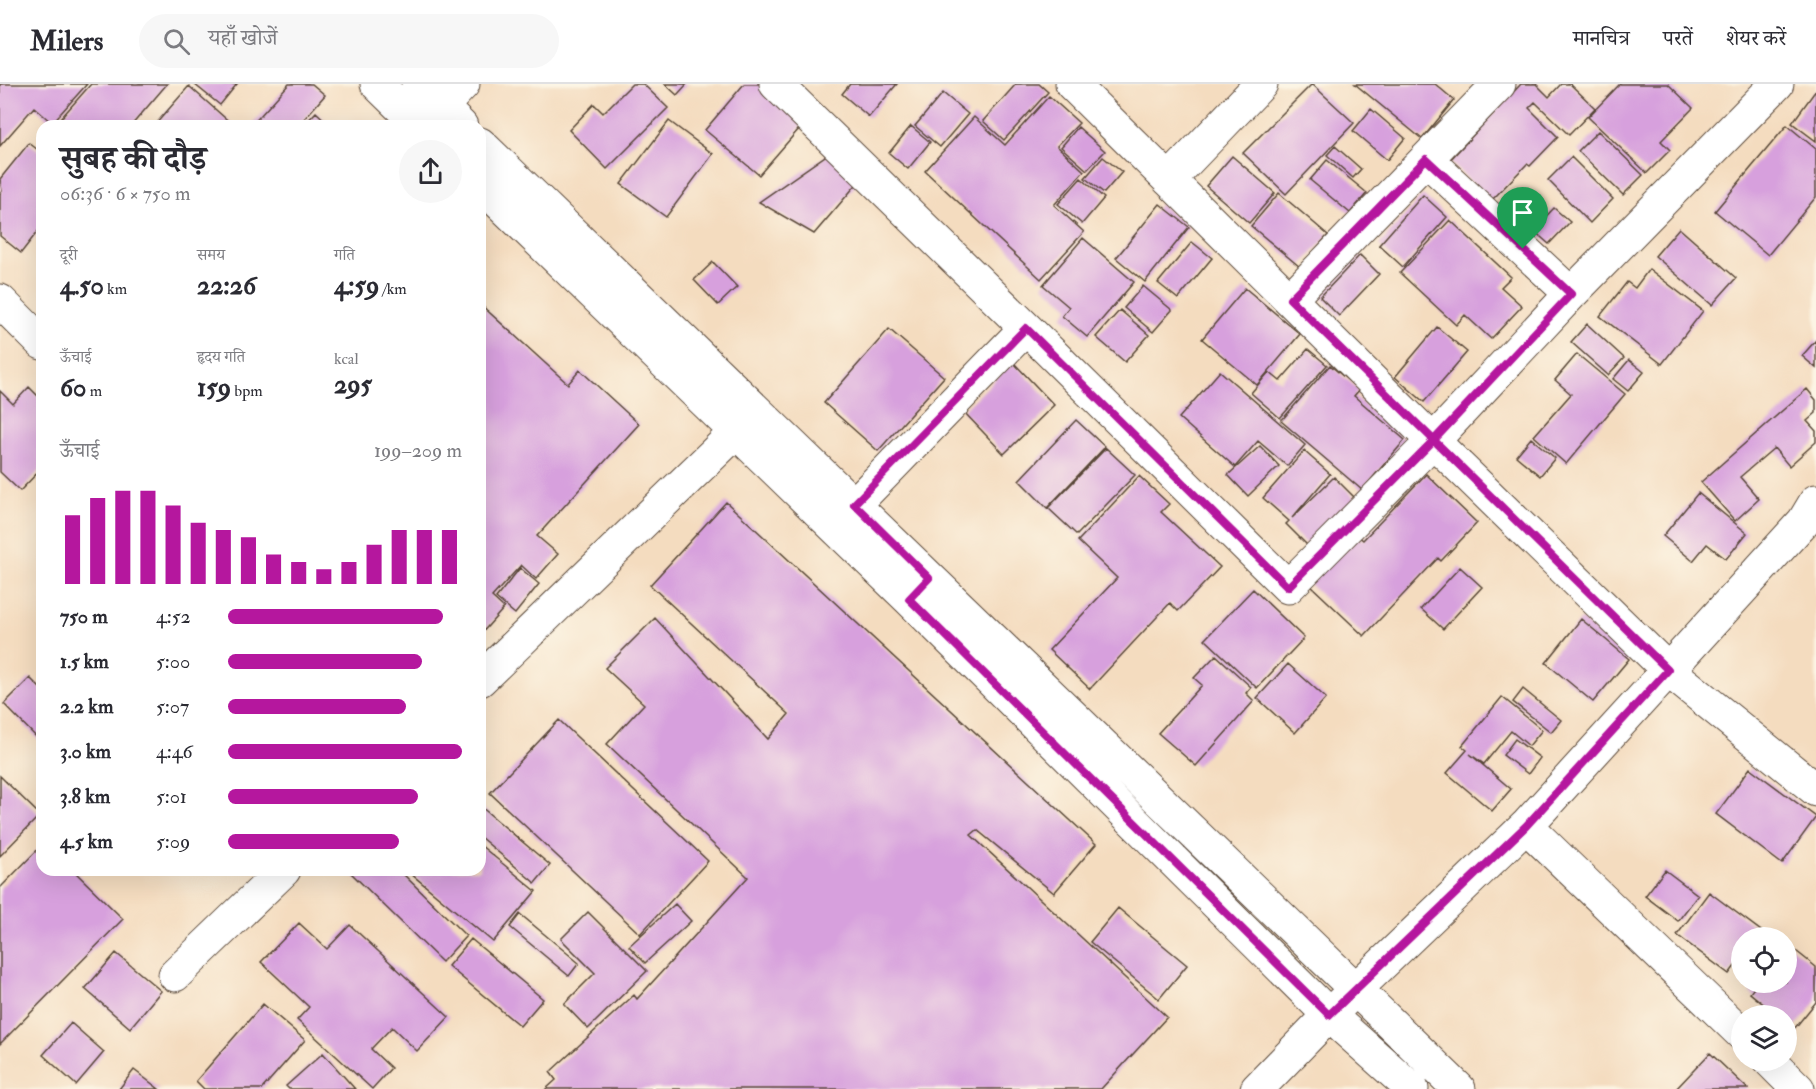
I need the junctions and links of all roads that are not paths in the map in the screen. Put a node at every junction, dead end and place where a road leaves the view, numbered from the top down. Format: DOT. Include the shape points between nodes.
graph roads {
  1 [pos="377,84"];
  2 [pos="418,84"];
  3 [pos="776,84"];
  4 [pos="1072,84"];
  5 [pos="1261,84"];
  6 [pos="1499,84"];
  7 [pos="1777,84"];
  8 [pos="446,111"];
  9 [pos="486,150"];
  10 [pos="1426,159"];
  11 [pos="1169,180"];
  12 [pos="486,190"];
  13 [pos="1571,294"];
  14 [pos="1290,299"];
  15 [pos="0,301"];
  16 [pos="1026,328"];
  17 [pos="36,337"];
  18 [pos="736,432"];
  19 [pos="1433,441"];
  20 [pos="1816,501"];
  21 [pos="854,504"];
  22 [pos="919,588"];
  23 [pos="1668,670"];
  24 [pos="486,674"];
  25 [pos="1816,790"];
  26 [pos="1526,826"];
  27 [pos="278,876"];
  28 [pos="175,975"];
  29 [pos="1356,989"];
  30 [pos="1329,1015"];
  31 [pos="1731,1023"];
  32 [pos="1780,1071"];
  33 [pos="1257,1089"];
  34 [pos="1412,1089"];
  35 [pos="1459,1089"];
  36 [pos="1798,1089"];
  1 -- 8 [label="street"];
  2 -- 8 [label="street"];
  3 -- 16 [label="street"];
  4 -- 11 [label="street"];
  5 -- 11 [label="street"];
  6 -- 10 [label="street"];
  7 -- 13 [label="street"];
  9 -- 21 [label="street"];
  10 -- 13 [label="street"];
  10 -- 14 [label="street"];
  11 -- 14 [label="street"];
  12 -- 18 [label="street"];
  13 -- 19 [label="street"];
  14 -- 19 [label="street"];
  15 -- 17 [label="street"];
  16 -- 19 [label="street" via="1288,587"];
  16 -- 21 [label="street"];
  18 -- 22 [label="street"];
  18 -- 24 [label="street"];
  19 -- 23 [label="street"];
  20 -- 23 [label="street" via="1804,521"];
  21 -- 22 [label="street"];
  22 -- 29 [label="street"];
  22 -- 30 [label="street"];
  23 -- 25 [label="street"];
  23 -- 26 [label="street"];
  26 -- 29 [label="street"];
  26 -- 31 [label="street"];
  27 -- 28 [label="street"];
  29 -- 30 [label="street"];
  29 -- 35 [label="street"];
  30 -- 33 [label="street"];
  30 -- 34 [label="street"];
  32 -- 36 [label="street"];
}
